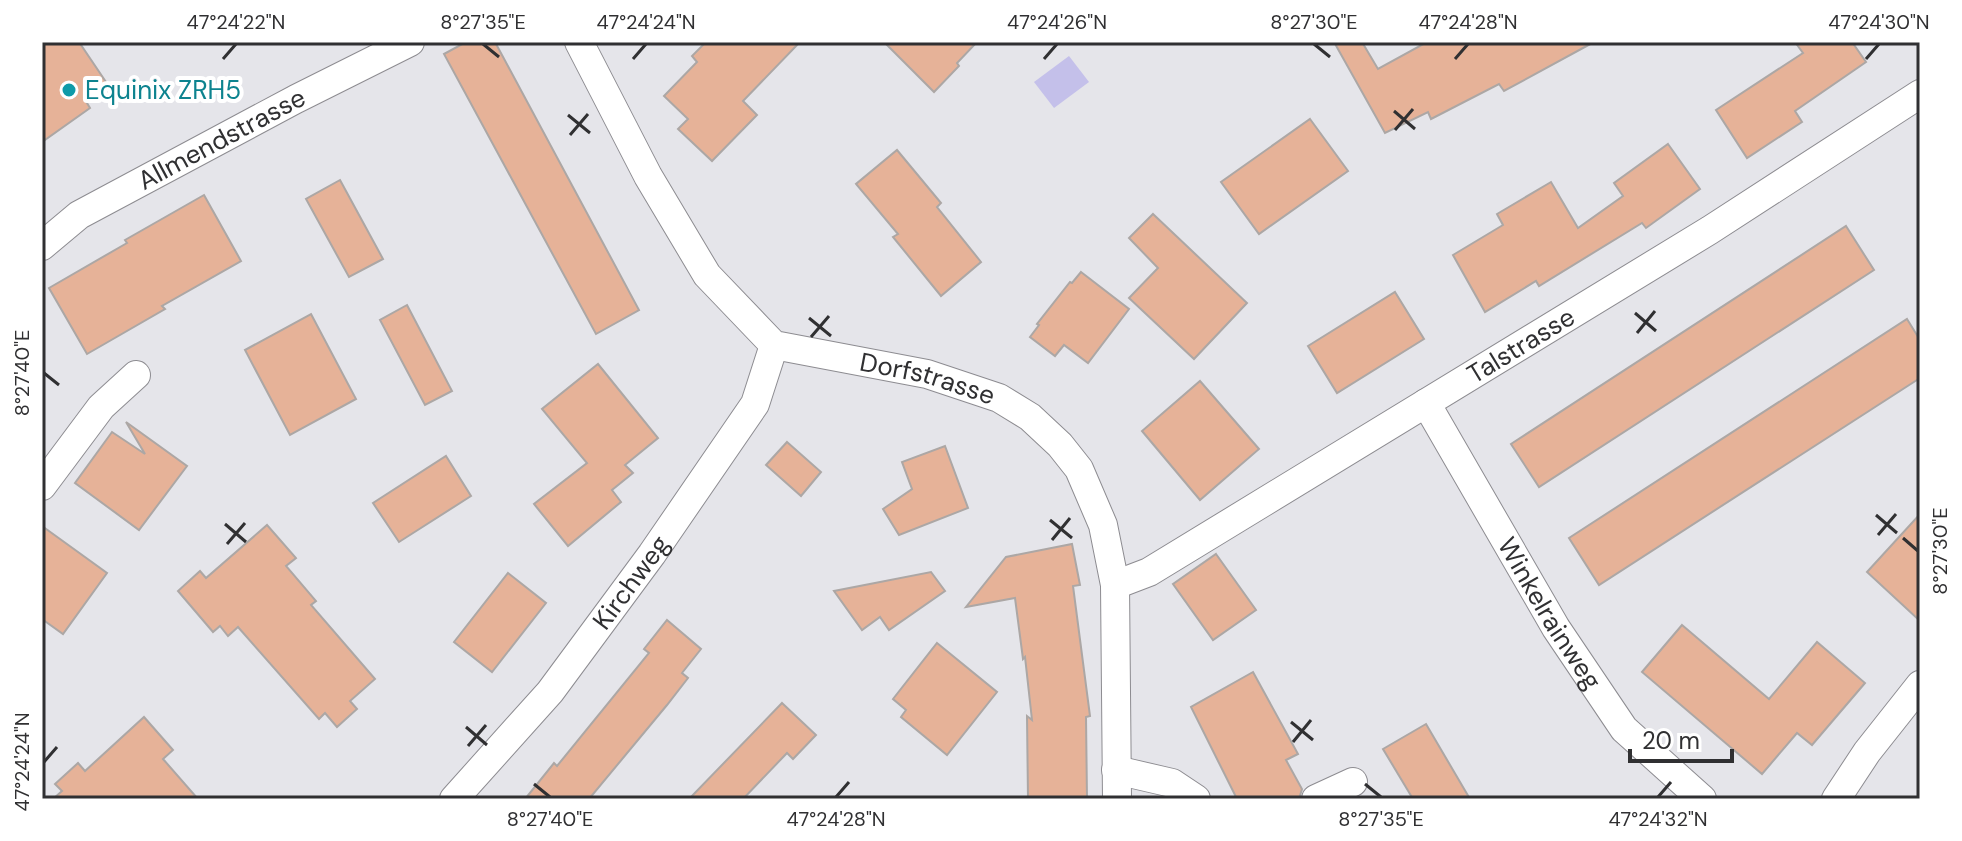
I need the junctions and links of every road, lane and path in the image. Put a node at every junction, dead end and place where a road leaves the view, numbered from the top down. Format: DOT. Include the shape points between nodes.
graph roads {
  1 [pos="410,42"];
  2 [pos="579,42"];
  3 [pos="1920,94"];
  4 [pos="42,246"];
  5 [pos="774,345"];
  6 [pos="136,375"];
  7 [pos="1426,403"];
  8 [pos="42,486"];
  9 [pos="1115,585"];
  10 [pos="1920,685"];
  11 [pos="1116,770"];
  12 [pos="1353,782"];
  13 [pos="454,799"];
  14 [pos="1117,799"];
  15 [pos="1196,799"];
  16 [pos="1316,799"];
  17 [pos="1702,799"];
  18 [pos="1836,799"];
  1 -- 4 [label="street, Allmendstrasse" via="79,215"];
  2 -- 5 [label="street" via="693,254"];
  3 -- 7 [label="street, Talstrasse"];
  5 -- 9 [label="street, Dorfstrasse" via="927,374 999,398 1030,417 1079,469 1103,525"];
  5 -- 13 [label="street, Kirchweg" via="755,404 652,554 550,692"];
  6 -- 8 [label="street" via="101,407"];
  7 -- 9 [label="street, Talstrasse" via="1149,572"];
  7 -- 17 [label="street, Winkelrainweg" via="1556,628 1624,729"];
  9 -- 11 [label="street, Dorfstrasse"];
  10 -- 18 [label="street"];
  11 -- 14 [label="street, Dorfstrasse"];
  11 -- 15 [label="street" via="1172,783"];
  12 -- 16 [label="street"];
}
